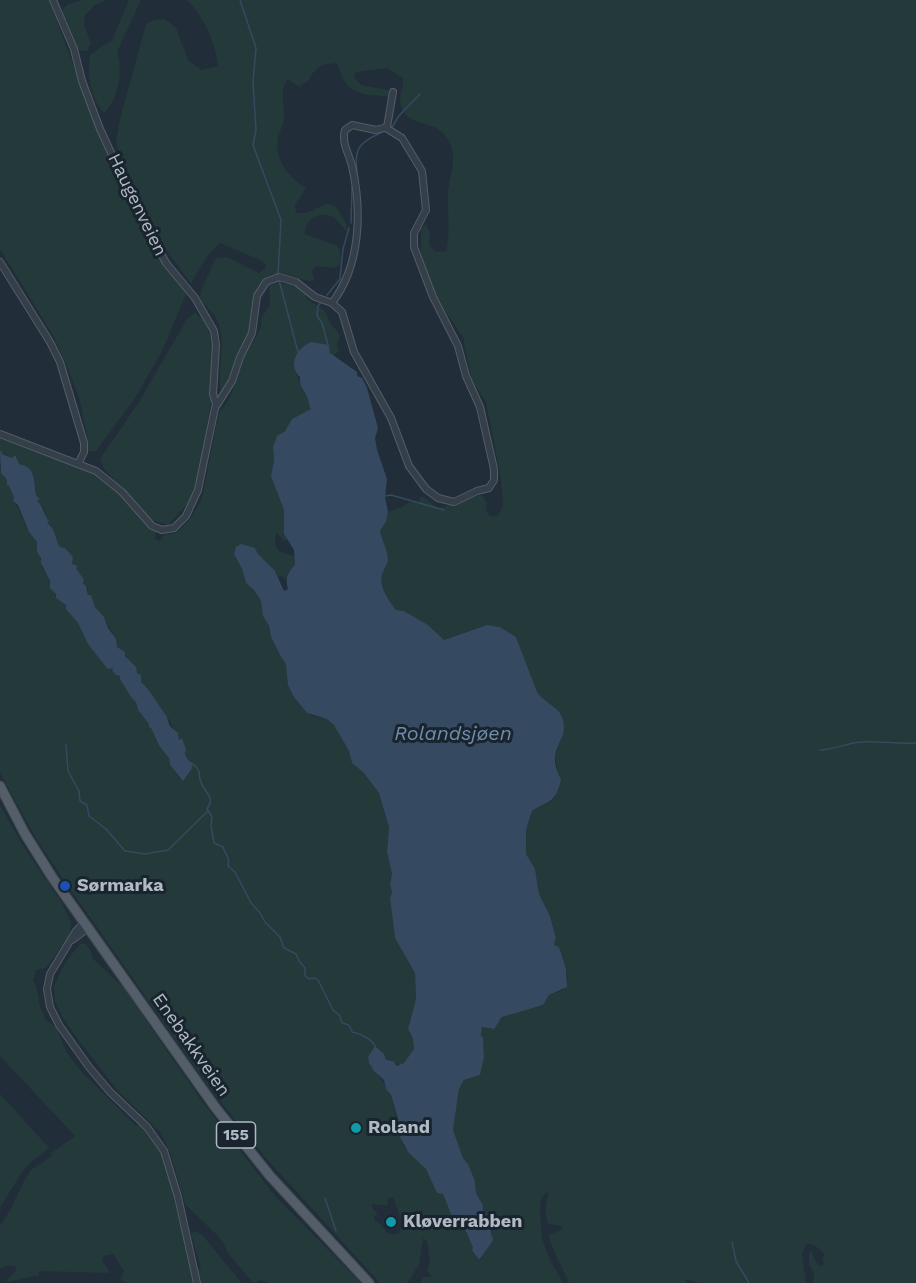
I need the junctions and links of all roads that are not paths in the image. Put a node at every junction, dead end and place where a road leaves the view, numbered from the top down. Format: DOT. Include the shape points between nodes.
graph roads {
  1 [pos="53,0"];
  2 [pos="393,92"];
  3 [pos="386,128"];
  4 [pos="0,262"];
  5 [pos="332,303"];
  6 [pos="216,404"];
  7 [pos="0,434"];
  8 [pos="78,464"];
  9 [pos="0,786"];
  10 [pos="86,926"];
  11 [pos="197,1283"];
  12 [pos="369,1283"];
  1 -- 6 [label="street, Haugenveien" via="100,129 137,210 166,263 195,298 213,330"];
  2 -- 3 [label="street"];
  3 -- 5 [label="street" via="355,125 345,130 355,185 357,228 348,277"];
  3 -- 5 [label="street" via="402,138 422,171 426,210 414,233 414,248 432,297 458,346 480,407 494,469 489,488 451,502 438,498 422,485 354,352 344,316"];
  4 -- 8 [label="street" via="60,362 84,443"];
  5 -- 6 [label="street" via="288,279 276,277 266,282 256,301 252,333 230,386"];
  6 -- 8 [label="street" via="198,490 186,516 174,528 162,530 152,526 110,481"];
  7 -- 8 [label="street"];
  9 -- 10 [label="main road, Enebakkveien / 155" via="30,842"];
  10 -- 11 [label="street" via="56,962 49,977 50,1007 97,1078 147,1127 164,1151"];
  10 -- 12 [label="main road, Enebakkveien / 155" via="249,1151"];
}
